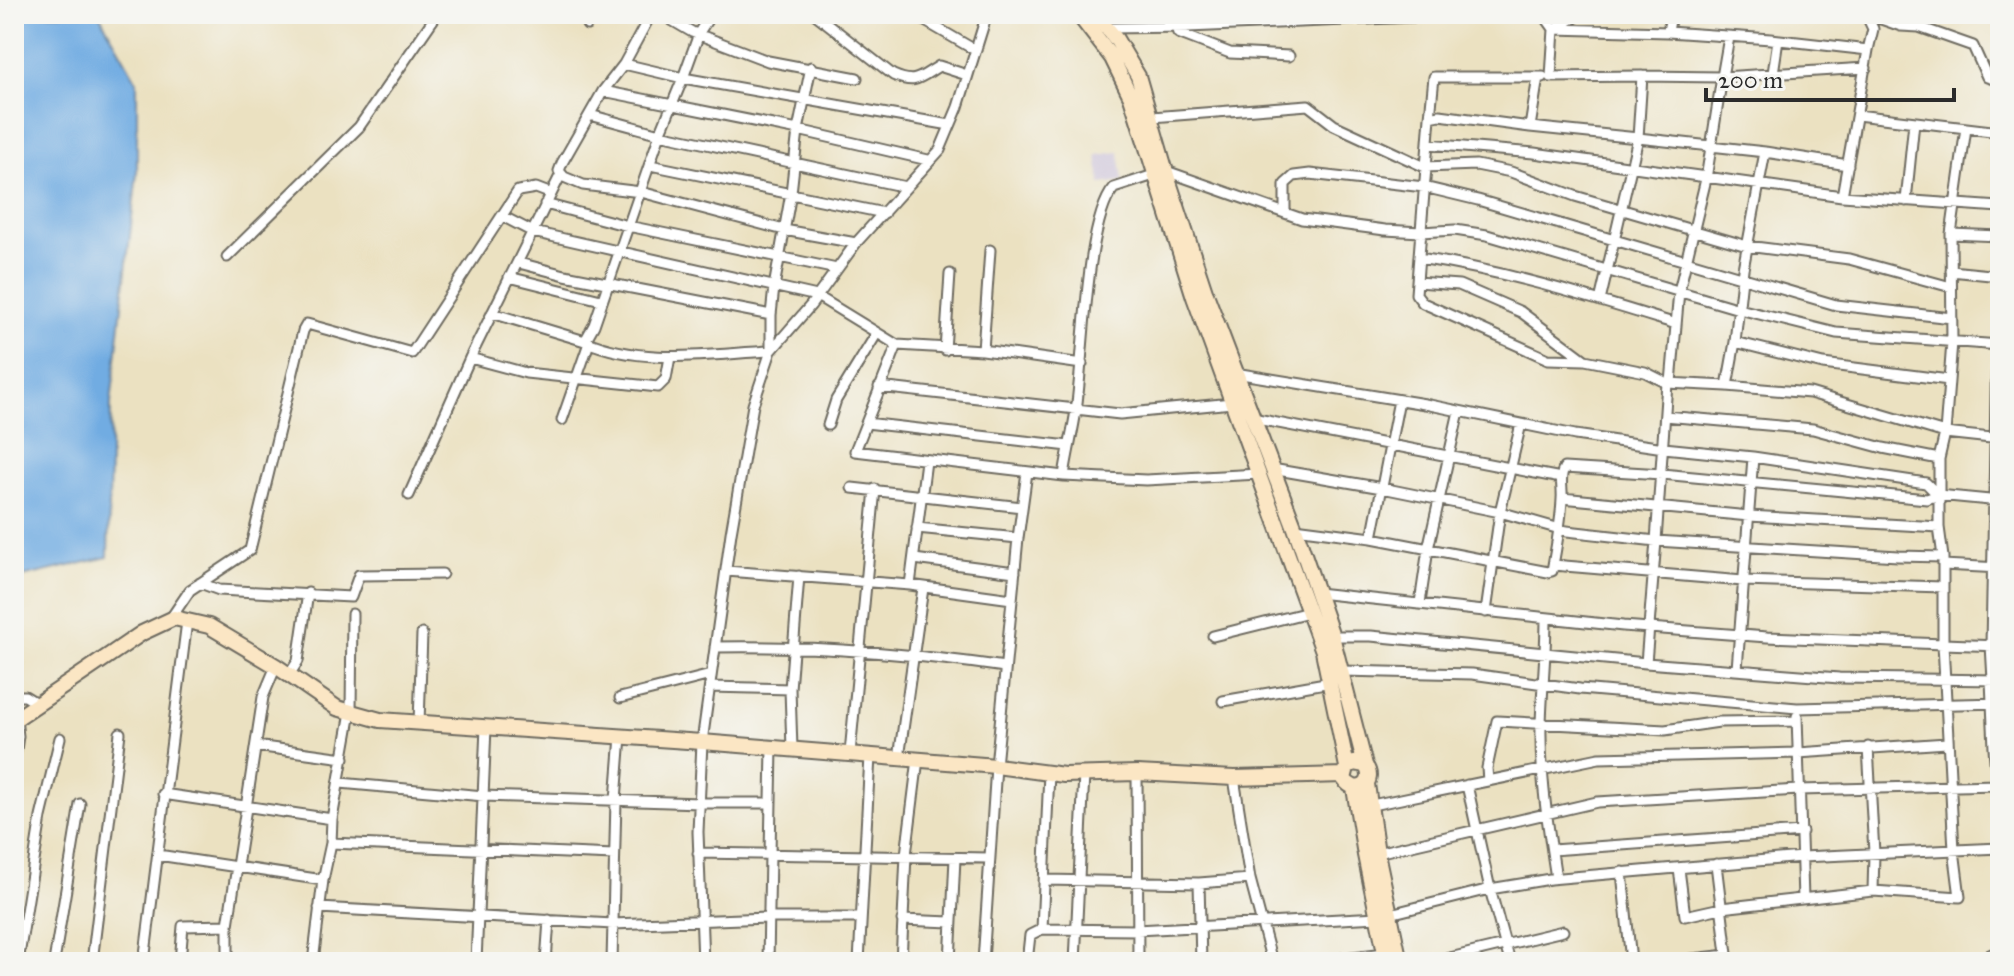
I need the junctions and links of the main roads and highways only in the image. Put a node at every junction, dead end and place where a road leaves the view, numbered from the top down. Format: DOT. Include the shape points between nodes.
graph roads {
  1 [pos="1078,14"];
  2 [pos="1095,14"];
  3 [pos="1160,173"];
  4 [pos="1265,472"];
  5 [pos="15,720"];
  6 [pos="1365,765"];
  7 [pos="1345,771"];
  8 [pos="1361,786"];
  9 [pos="1365,806"];
  10 [pos="1384,916"];
  11 [pos="1386,958"];
  12 [pos="1400,962"];
  1 -- 3 [label="main road" via="1120,70"];
  2 -- 3 [label="main road" via="1133,64 1152,117"];
  3 -- 4 [label="main road" via="1252,418"];
  3 -- 4 [label="main road" via="1232,403"];
  4 -- 6 [label="main road" via="1295,528 1332,636"];
  4 -- 7 [label="main road" via="1331,682"];
  5 -- 7 [label="main road" via="142,633 174,618 209,626 337,708 380,720 850,753 1049,773 1234,778"];
  6 -- 7 [label="main road" via="1354,763"];
  6 -- 8 [label="main road" via="1370,772"];
  7 -- 8 [label="main road" via="1346,783"];
  8 -- 9 [label="main road"];
  9 -- 10 [label="main road"];
  9 -- 10 [label="main road" via="1365,855"];
  10 -- 11 [label="main road"];
  10 -- 12 [label="main road"];
}
